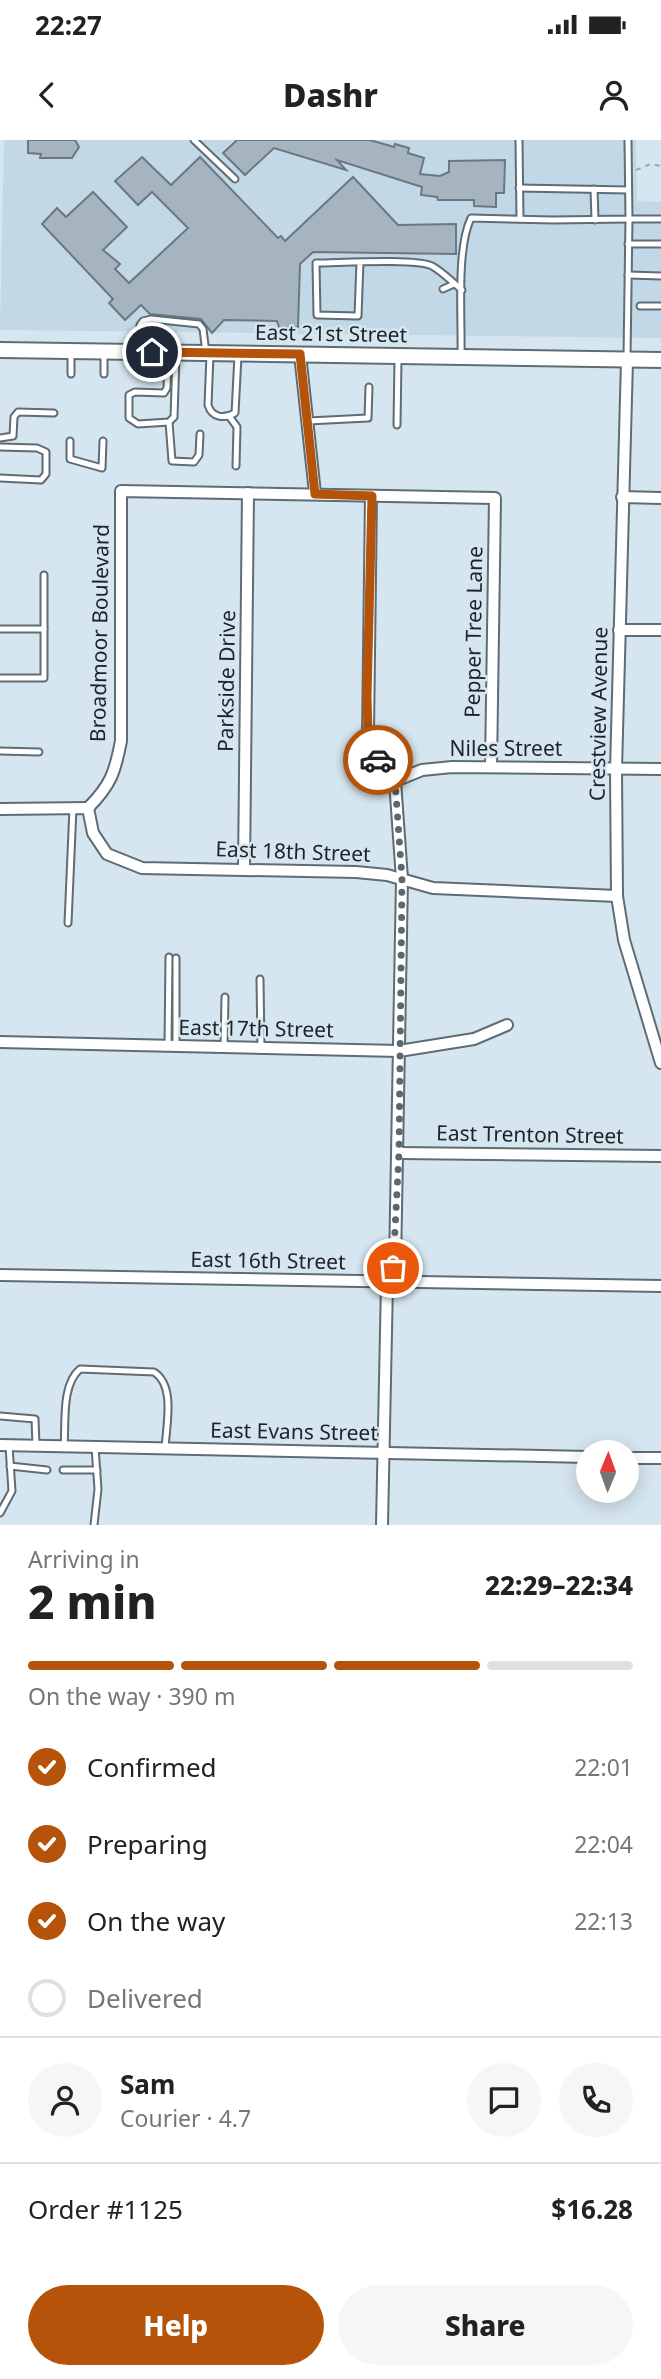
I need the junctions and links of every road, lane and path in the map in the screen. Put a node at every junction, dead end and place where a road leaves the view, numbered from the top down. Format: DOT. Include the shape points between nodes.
graph roads {
  1 [pos="194,140"];
  2 [pos="519,140"];
  3 [pos="628,140"];
  4 [pos="661,166"];
  5 [pos="628,173"];
  6 [pos="235,179"];
  7 [pos="519,188"];
  8 [pos="594,189"];
  9 [pos="628,190"];
  10 [pos="520,219"];
  11 [pos="595,219"];
  12 [pos="629,219"];
  13 [pos="661,219"];
  14 [pos="628,244"];
  15 [pos="661,244"];
  16 [pos="360,262"];
  17 [pos="628,275"];
  18 [pos="661,276"];
  19 [pos="454,284"];
  20 [pos="443,289"];
  21 [pos="462,290"];
  22 [pos="640,306"];
  23 [pos="661,306"];
  24 [pos="0,350"];
  25 [pos="71,351"];
  26 [pos="104,352"];
  27 [pos="136,352"];
  28 [pos="172,353"];
  29 [pos="208,353"];
  30 [pos="238,353"];
  31 [pos="300,354"];
  32 [pos="398,356"];
  33 [pos="461,357"];
  34 [pos="627,360"];
  35 [pos="661,360"];
  36 [pos="71,374"];
  37 [pos="104,374"];
  38 [pos="369,387"];
  39 [pos="54,413"];
  40 [pos="229,416"];
  41 [pos="308,421"];
  42 [pos="169,422"];
  43 [pos="397,425"];
  44 [pos="200,434"];
  45 [pos="0,438"];
  46 [pos="70,441"];
  47 [pos="103,441"];
  48 [pos="0,447"];
  49 [pos="236,466"];
  50 [pos="0,478"];
  51 [pos="248,493"];
  52 [pos="315,494"];
  53 [pos="372,496"];
  54 [pos="622,497"];
  55 [pos="661,498"];
  56 [pos="44,575"];
  57 [pos="0,629"];
  58 [pos="44,629"];
  59 [pos="619,630"];
  60 [pos="661,630"];
  61 [pos="0,678"];
  62 [pos="0,751"];
  63 [pos="39,752"];
  64 [pos="491,766"];
  65 [pos="661,769"];
  66 [pos="616,770"];
  67 [pos="395,781"];
  68 [pos="73,808"];
  69 [pos="88,808"];
  70 [pos="0,809"];
  71 [pos="244,869"];
  72 [pos="402,878"];
  73 [pos="617,896"];
  74 [pos="68,923"];
  75 [pos="172,958"];
  76 [pos="260,979"];
  77 [pos="225,997"];
  78 [pos="507,1026"];
  79 [pos="0,1042"];
  80 [pos="172,1046"];
  81 [pos="224,1047"];
  82 [pos="261,1048"];
  83 [pos="399,1051"];
  84 [pos="661,1063"];
  85 [pos="399,1153"];
  86 [pos="661,1156"];
  87 [pos="0,1275"];
  88 [pos="387,1283"];
  89 [pos="661,1286"];
  90 [pos="0,1416"];
  91 [pos="5,1445"];
  92 [pos="36,1445"];
  93 [pos="64,1446"];
  94 [pos="95,1447"];
  95 [pos="165,1449"];
  96 [pos="383,1454"];
  97 [pos="576,1457"];
  98 [pos="639,1458"];
  99 [pos="661,1458"];
  100 [pos="10,1466"];
  101 [pos="47,1470"];
  102 [pos="97,1470"];
  103 [pos="63,1471"];
  104 [pos="0,1513"];
  105 [pos="94,1525"];
  106 [pos="382,1525"];
  1 -- 6 [label="lane"];
  2 -- 7 [label="lane"];
  3 -- 5 [label="lane"];
  4 -- 5 [label="path" via="651,164"];
  5 -- 9 [label="lane"];
  7 -- 8 [label="lane"];
  7 -- 10 [label="lane"];
  8 -- 9 [label="lane"];
  8 -- 11 [label="lane"];
  9 -- 12 [label="lane"];
  10 -- 11 [label="lane"];
  10 -- 21 [label="lane" via="471,218"];
  11 -- 12 [label="lane"];
  12 -- 13 [label="lane"];
  12 -- 14 [label="lane"];
  14 -- 15 [label="lane"];
  14 -- 17 [label="lane"];
  16 -- 16 [label="lane" via="316,263 317,315 358,316"];
  16 -- 19 [label="lane" via="430,265"];
  17 -- 18 [label="lane"];
  17 -- 34 [label="lane"];
  19 -- 20 [label="lane"];
  19 -- 21 [label="lane"];
  21 -- 33 [label="lane"];
  22 -- 23 [label="lane"];
  24 -- 25 [label="street, East 21st Street"];
  25 -- 26 [label="street, East 21st Street"];
  25 -- 36 [label="lane"];
  26 -- 27 [label="street, East 21st Street"];
  26 -- 37 [label="lane"];
  27 -- 28 [label="street, East 21st Street"];
  27 -- 29 [label="lane" via="140,325 151,320 199,324"];
  28 -- 29 [label="street, East 21st Street"];
  28 -- 42 [label="lane" via="174,417"];
  28 -- 42 [label="lane" via="164,393 129,395 129,418 138,424"];
  29 -- 30 [label="street, East 21st Street"];
  29 -- 40 [label="lane" via="208,405 216,416"];
  30 -- 31 [label="street, East 21st Street"];
  30 -- 40 [label="lane" via="237,405"];
  31 -- 32 [label="street, East 21st Street"];
  31 -- 41 [label="street"];
  32 -- 33 [label="street, East 21st Street"];
  32 -- 43 [label="lane"];
  33 -- 34 [label="street, East 21st Street"];
  34 -- 35 [label="street, East 21st Street"];
  34 -- 54 [label="street, Crestview Avenue"];
  38 -- 41 [label="lane" via="368,418"];
  39 -- 45 [label="lane" via="18,412 13,436"];
  40 -- 49 [label="lane" via="237,427"];
  41 -- 52 [label="street"];
  42 -- 44 [label="lane" via="172,461 194,462 199,456"];
  46 -- 47 [label="lane" via="70,459 102,468"];
  48 -- 50 [label="lane" via="46,452 46,474 41,480"];
  51 -- 52 [label="street"];
  51 -- 69 [label="street, Broadmoor Boulevard" via="121,491 121,741 114,776"];
  51 -- 71 [label="street, Parkside Drive"];
  52 -- 53 [label="street"];
  53 -- 64 [label="street, Pepper Tree Lane" via="495,498"];
  53 -- 67 [label="street" via="368,734 372,752"];
  54 -- 55 [label="street"];
  54 -- 59 [label="street, Crestview Avenue"];
  56 -- 58 [label="lane"];
  57 -- 58 [label="lane"];
  58 -- 61 [label="lane" via="44,678"];
  59 -- 60 [label="street"];
  59 -- 66 [label="street, Crestview Avenue"];
  62 -- 63 [label="lane"];
  64 -- 66 [label="street, Niles Street"];
  64 -- 67 [label="street, Niles Street" via="422,770"];
  65 -- 66 [label="street, Niles Street"];
  66 -- 73 [label="street, Crestview Avenue"];
  67 -- 72 [label="street"];
  68 -- 69 [label="street"];
  68 -- 70 [label="street"];
  68 -- 74 [label="lane"];
  69 -- 71 [label="street, East 18th Street" via="93,833 107,854 142,868"];
  71 -- 72 [label="street, East 18th Street"];
  72 -- 73 [label="street, East 18th Street" via="454,890"];
  72 -- 83 [label="street"];
  73 -- 84 [label="street, Crestview Avenue" via="624,940"];
  75 -- 80 [label="lane"];
  76 -- 82 [label="lane"];
  77 -- 81 [label="lane"];
  78 -- 83 [label="street, East 17th Street" via="474,1039"];
  79 -- 80 [label="street, East 17th Street"];
  80 -- 81 [label="street, East 17th Street"];
  81 -- 82 [label="street, East 17th Street"];
  82 -- 83 [label="street, East 17th Street"];
  83 -- 85 [label="street"];
  85 -- 86 [label="street, East Trenton Street"];
  85 -- 88 [label="street" via="395,1265"];
  87 -- 88 [label="street, East 16th Street"];
  88 -- 89 [label="street, East 16th Street"];
  88 -- 96 [label="street"];
  90 -- 92 [label="lane" via="35,1419"];
  91 -- 92 [label="street, East Evans Street"];
  91 -- 100 [label="lane"];
  92 -- 93 [label="street, East Evans Street"];
  93 -- 94 [label="street, East Evans Street"];
  93 -- 95 [label="lane" via="72,1376 80,1370 154,1372 167,1390"];
  94 -- 95 [label="street, East Evans Street"];
  94 -- 102 [label="lane"];
  95 -- 96 [label="street, East Evans Street"];
  96 -- 97 [label="street, East Evans Street"];
  96 -- 106 [label="street"];
  98 -- 99 [label="street"];
  100 -- 101 [label="lane"];
  100 -- 104 [label="lane" via="12,1491"];
  102 -- 103 [label="lane"];
  102 -- 105 [label="lane"];
}
